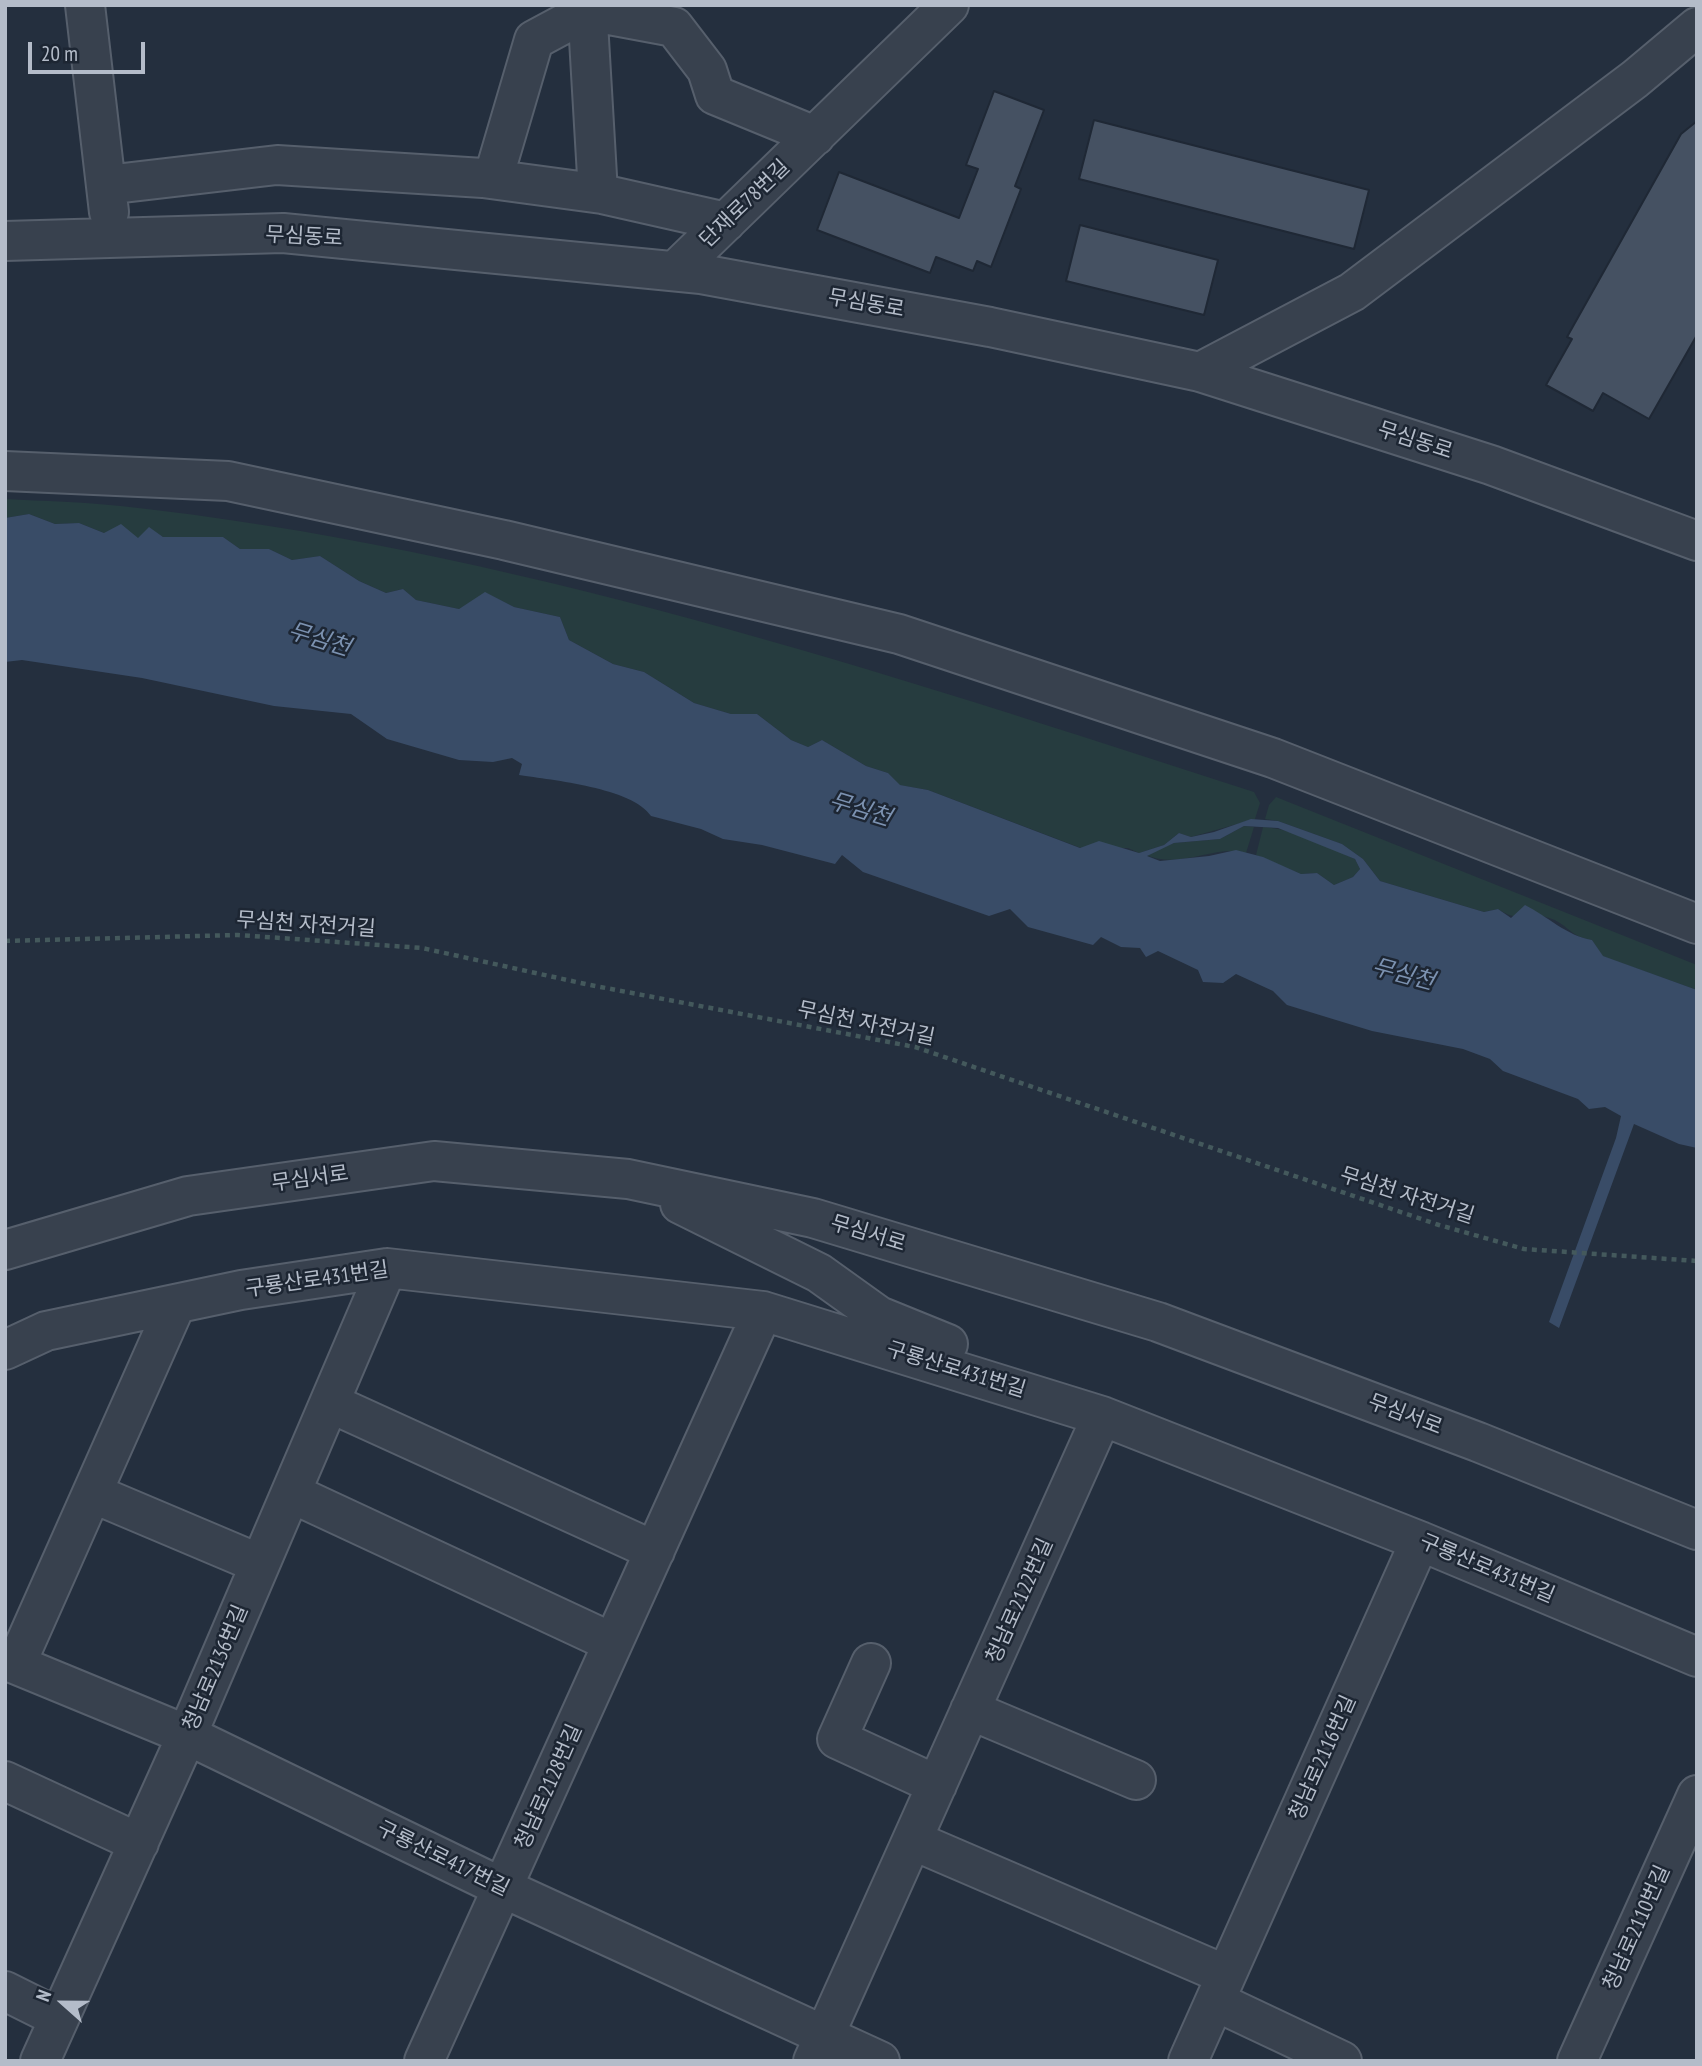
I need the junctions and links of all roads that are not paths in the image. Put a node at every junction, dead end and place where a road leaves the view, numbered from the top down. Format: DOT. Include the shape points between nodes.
graph roads {
  1 [pos="85,5"];
  2 [pos="949,5"];
  3 [pos="587,8"];
  4 [pos="1697,27"];
  5 [pos="815,136"];
  6 [pos="493,179"];
  7 [pos="106,185"];
  8 [pos="598,193"];
  9 [pos="726,222"];
  10 [pos="112,238"];
  11 [pos="5,241"];
  12 [pos="675,271"];
  13 [pos="1200,372"];
  14 [pos="5,471"];
  15 [pos="1697,541"];
  16 [pos="1697,924"];
  17 [pos="628,1179"];
  18 [pos="5,1250"];
  19 [pos="387,1268"];
  20 [pos="176,1304"];
  21 [pos="763,1311"];
  22 [pos="5,1350"];
  23 [pos="1041,1395"];
  24 [pos="330,1403"];
  25 [pos="1102,1416"];
  26 [pos="92,1493"];
  27 [pos="291,1493"];
  28 [pos="1697,1530"];
  29 [pos="1420,1541"];
  30 [pos="655,1550"];
  31 [pos="260,1564"];
  32 [pos="613,1643"];
  33 [pos="1697,1657"];
  34 [pos="10,1662"];
  35 [pos="871,1663"];
  36 [pos="971,1710"];
  37 [pos="187,1735"];
  38 [pos="1136,1780"];
  39 [pos="5,1781"];
  40 [pos="937,1785"];
  41 [pos="1697,1795"];
  42 [pos="912,1840"];
  43 [pos="139,1843"];
  44 [pos="503,1888"];
  45 [pos="1221,1988"];
  46 [pos="5,1991"];
  47 [pos="59,2018"];
  48 [pos="819,2048"];
  49 [pos="40,2061"];
  50 [pos="424,2061"];
  51 [pos="880,2061"];
  52 [pos="1188,2061"];
  53 [pos="1342,2061"];
  54 [pos="1577,2061"];
  1 -- 7 [label="street"];
  2 -- 5 [label="street, 단재로78번길"];
  3 -- 5 [label="street" via="674,27 707,70 715,95"];
  3 -- 6 [label="street" via="534,40"];
  3 -- 8 [label="street"];
  4 -- 13 [label="street" via="1352,292"];
  5 -- 9 [label="street, 단재로78번길"];
  6 -- 7 [label="street" via="277,165"];
  6 -- 8 [label="street"];
  7 -- 10 [label="street"];
  8 -- 9 [label="street"];
  9 -- 12 [label="street, 단재로78번길"];
  10 -- 11 [label="street, 무심동로"];
  10 -- 12 [label="street, 무심동로" via="283,233"];
  12 -- 13 [label="street, 무심동로" via="990,327"];
  13 -- 15 [label="street, 무심동로" via="1491,465"];
  14 -- 16 [label="street" via="228,481 504,540 899,634 1273,758"];
  17 -- 18 [label="street, 무심서로" via="434,1161 188,1196"];
  17 -- 23 [label="street" via="819,1273 879,1316 1018,1371"];
  17 -- 28 [label="street, 무심서로" via="813,1218 1158,1322"];
  19 -- 20 [label="street, 구룡산로431번길"];
  19 -- 21 [label="street, 구룡산로431번길"];
  19 -- 24 [label="street, 청남로2136번길"];
  20 -- 22 [label="street, 구룡산로431번길" via="46,1331"];
  20 -- 26 [label="street"];
  21 -- 23 [label="street, 구룡산로431번길"];
  21 -- 30 [label="street, 청남로2128번길"];
  23 -- 25 [label="street, 구룡산로431번길"];
  24 -- 27 [label="street, 청남로2136번길"];
  24 -- 30 [label="street"];
  25 -- 29 [label="street, 구룡산로431번길"];
  25 -- 36 [label="street, 청남로2122번길"];
  26 -- 31 [label="street"];
  26 -- 34 [label="street"];
  27 -- 31 [label="street, 청남로2136번길"];
  27 -- 32 [label="street"];
  29 -- 33 [label="street, 구룡산로431번길"];
  29 -- 45 [label="street, 청남로2116번길"];
  30 -- 32 [label="street, 청남로2128번길"];
  31 -- 37 [label="street, 청남로2136번길"];
  32 -- 44 [label="street, 청남로2128번길"];
  34 -- 37 [label="street, 구룡산로417번길"];
  35 -- 40 [label="street" via="837,1739"];
  36 -- 38 [label="street"];
  36 -- 40 [label="street, 청남로2122번길"];
  37 -- 43 [label="street, 청남로2136번길"];
  37 -- 44 [label="street, 구룡산로417번길"];
  39 -- 43 [label="street"];
  40 -- 42 [label="street, 청남로2122번길"];
  41 -- 54 [label="street, 청남로2110번길"];
  42 -- 45 [label="street" via="1063,1905"];
  42 -- 48 [label="street, 청남로2122번길"];
  43 -- 47 [label="street, 청남로2136번길"];
  44 -- 48 [label="street, 구룡산로417번길"];
  44 -- 50 [label="street, 청남로2128번길"];
  45 -- 52 [label="street, 청남로2116번길"];
  45 -- 53 [label="street"];
  46 -- 47 [label="street"];
  47 -- 49 [label="street, 청남로2136번길"];
  48 -- 51 [label="street, 구룡산로417번길"];
}
